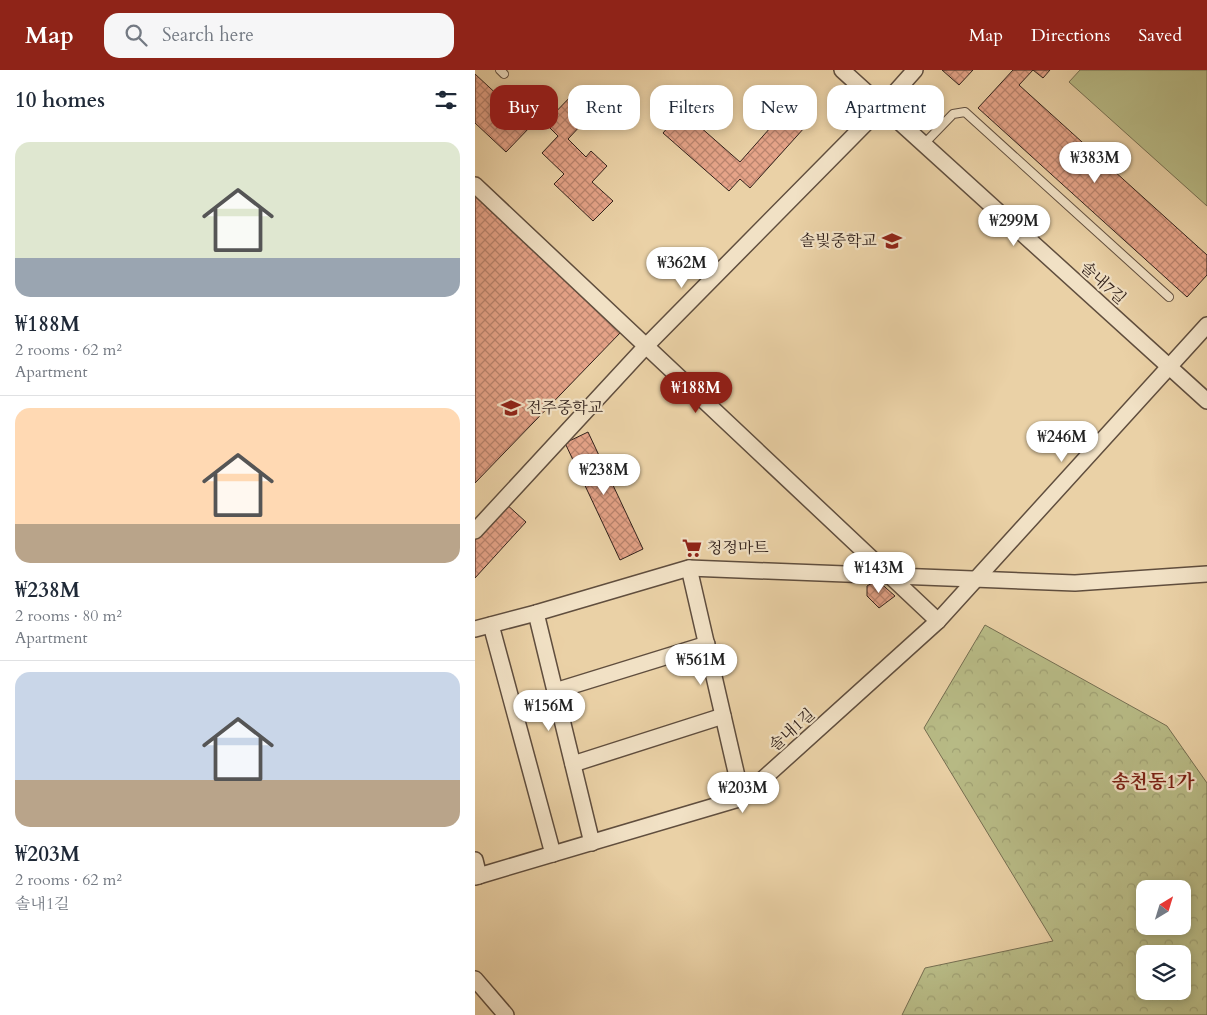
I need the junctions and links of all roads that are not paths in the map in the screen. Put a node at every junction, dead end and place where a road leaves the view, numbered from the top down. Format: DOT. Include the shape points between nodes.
graph roads {
  1 [pos="842,70"];
  2 [pos="915,70"];
  3 [pos="858,85"];
  4 [pos="902,85"];
  5 [pos="859,130"];
  6 [pos="907,130"];
  7 [pos="923,145"];
  8 [pos="475,184"];
  9 [pos="1169,298"];
  10 [pos="1207,325"];
  11 [pos="646,346"];
  12 [pos="1169,367"];
  13 [pos="1207,401"];
  14 [pos="475,531"];
  15 [pos="689,568"];
  16 [pos="1207,574"];
  17 [pos="889,575"];
  18 [pos="977,579"];
  19 [pos="536,613"];
  20 [pos="938,621"];
  21 [pos="491,625"];
  22 [pos="475,629"];
  23 [pos="707,644"];
  24 [pos="555,691"];
  25 [pos="723,716"];
  26 [pos="573,764"];
  27 [pos="742,798"];
  28 [pos="591,843"];
  29 [pos="553,854"];
  30 [pos="475,860"];
  31 [pos="477,876"];
  32 [pos="475,979"];
  33 [pos="507,1015"];
  1 -- 3 [label="street, 솔내7길"];
  2 -- 4 [label="street"];
  5 -- 11 [label="street"];
  6 -- 7 [label="street, 솔내7길"];
  7 -- 9 [label="lane" via="953,114 965,112"];
  7 -- 12 [label="street, 솔내7길"];
  8 -- 11 [label="street"];
  10 -- 12 [label="street, 솔내1길"];
  11 -- 14 [label="street"];
  11 -- 17 [label="street"];
  12 -- 13 [label="street, 솔내7길"];
  12 -- 18 [label="street, 솔내1길"];
  15 -- 17 [label="street"];
  15 -- 19 [label="street"];
  15 -- 23 [label="street"];
  16 -- 18 [label="street" via="1075,583"];
  17 -- 18 [label="street"];
  17 -- 20 [label="street"];
  18 -- 20 [label="street, 솔내1길"];
  19 -- 21 [label="street"];
  19 -- 24 [label="street"];
  20 -- 27 [label="street, 솔내1길"];
  21 -- 22 [label="street"];
  21 -- 29 [label="street"];
  23 -- 24 [label="street"];
  23 -- 25 [label="street"];
  24 -- 26 [label="street"];
  25 -- 26 [label="street"];
  25 -- 27 [label="street"];
  26 -- 28 [label="street"];
  27 -- 28 [label="street, 솔내1길"];
  28 -- 29 [label="street, 솔내1길"];
  29 -- 31 [label="street, 솔내1길"];
  30 -- 31 [label="street"];
  32 -- 33 [label="street"];
}
